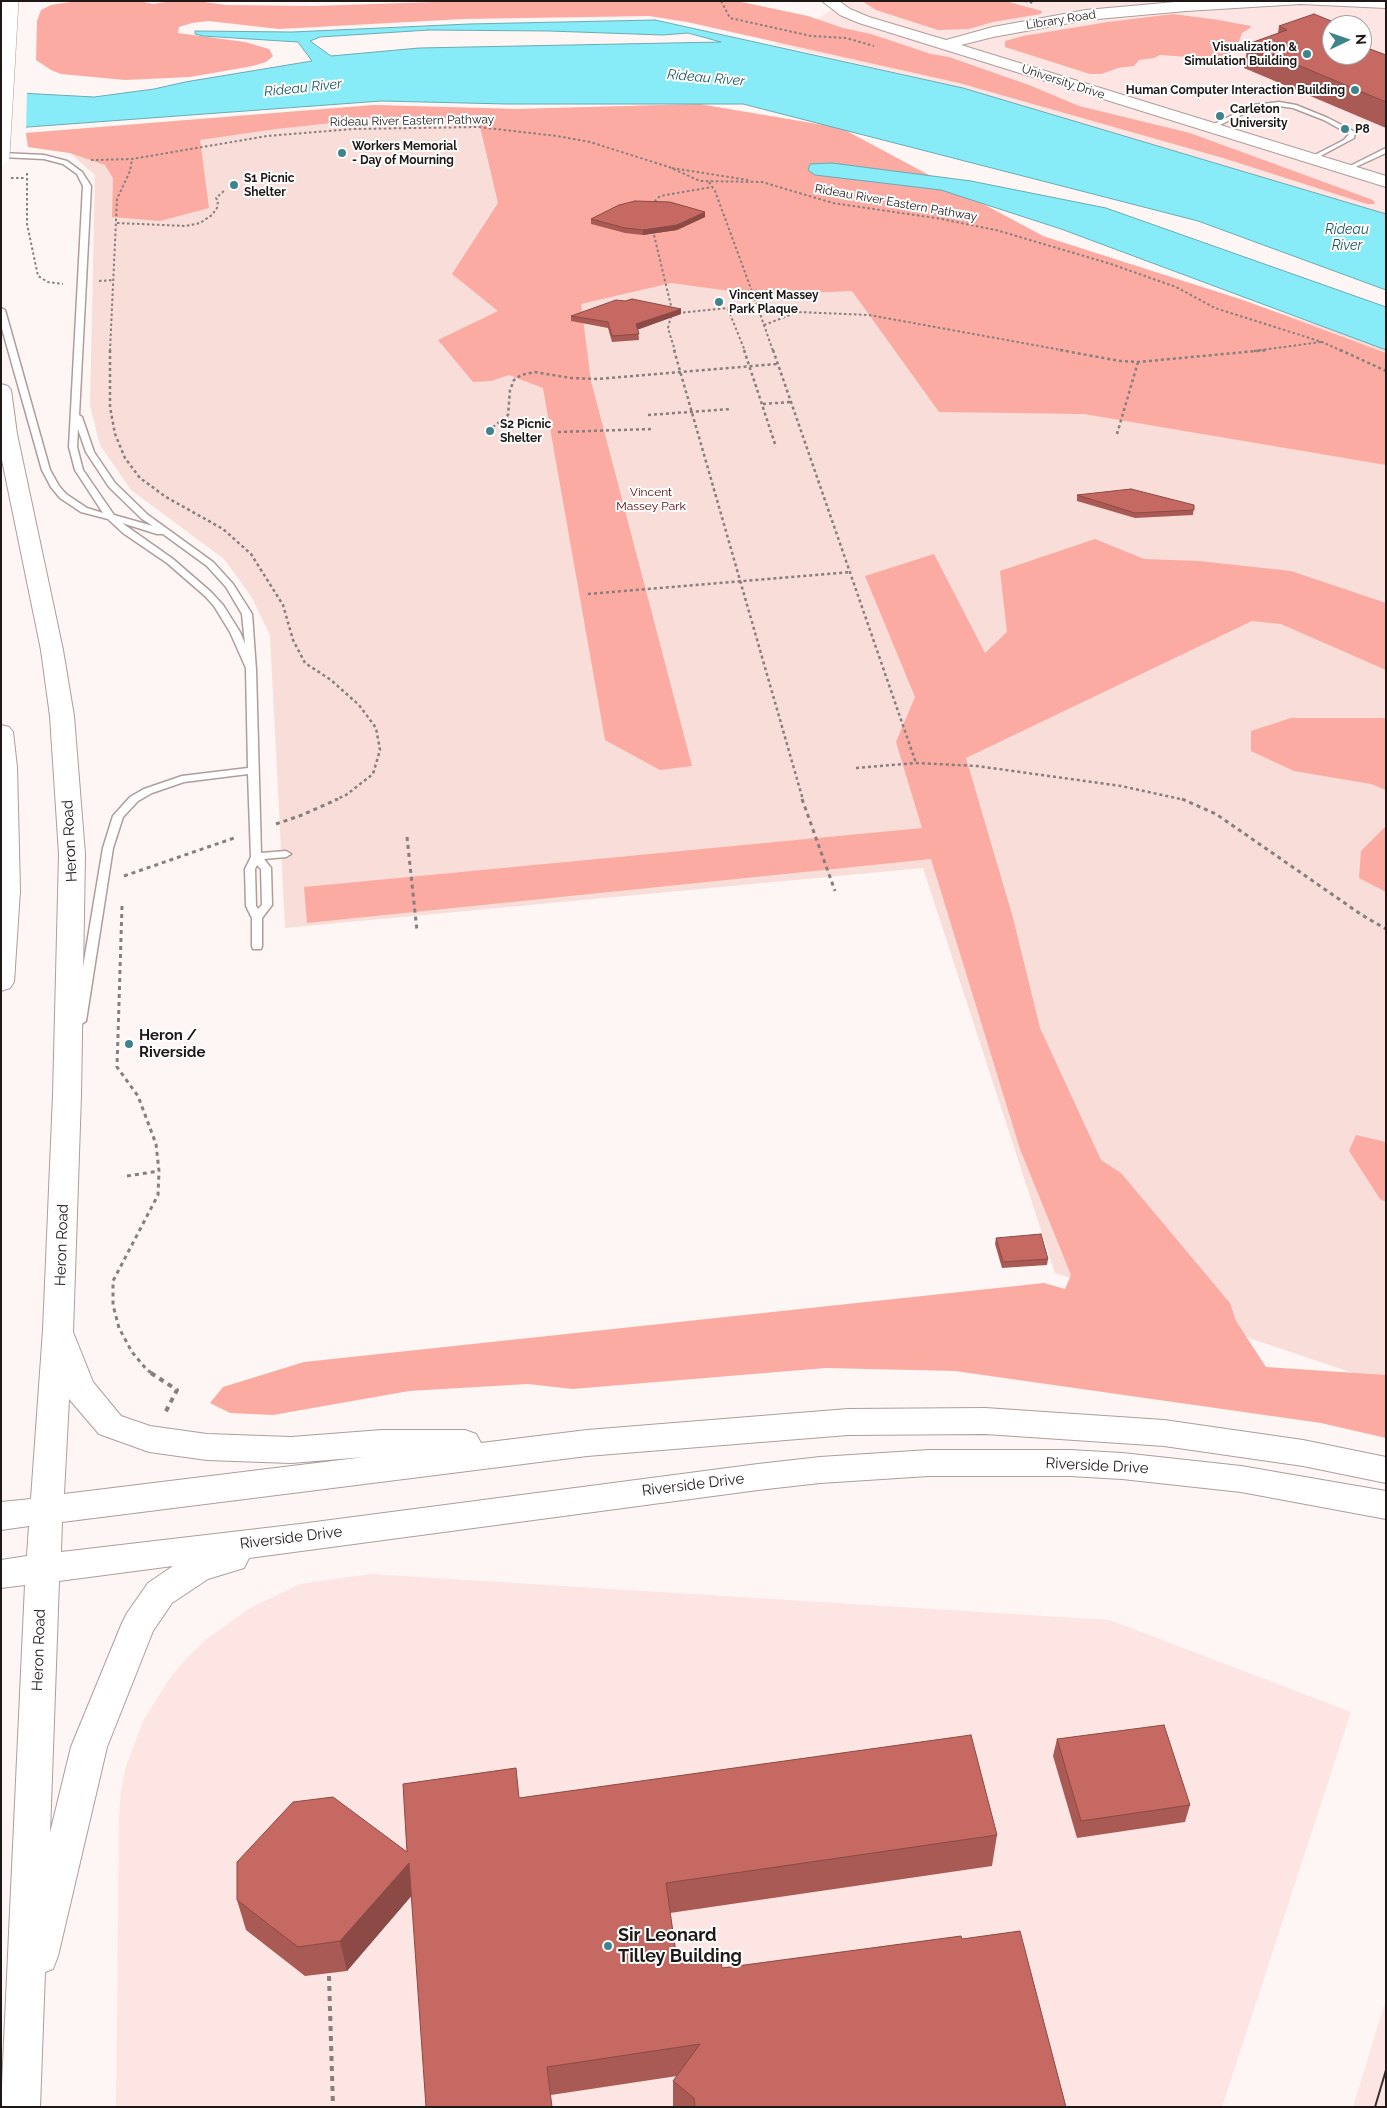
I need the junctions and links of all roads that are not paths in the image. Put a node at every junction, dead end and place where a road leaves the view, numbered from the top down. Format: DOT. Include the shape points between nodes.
graph roads {
  1 [pos="10,1"];
  2 [pos="829,1"];
  3 [pos="844,1"];
  4 [pos="1296,1"];
  5 [pos="1306,1"];
  6 [pos="1386,4"];
  7 [pos="878,24"];
  8 [pos="948,45"];
  9 [pos="1209,128"];
  10 [pos="1386,150"];
  11 [pos="1,156"];
  12 [pos="1312,159"];
  13 [pos="1347,169"];
  14 [pos="1386,182"];
  15 [pos="1,310"];
  16 [pos="1,390"];
  17 [pos="75,409"];
  18 [pos="112,518"];
  19 [pos="176,538"];
  20 [pos="251,670"];
  21 [pos="1,732"];
  22 [pos="253,770"];
  23 [pos="4,838"];
  24 [pos="286,854"];
  25 [pos="256,857"];
  26 [pos="257,918"];
  27 [pos="257,946"];
  28 [pos="1,982"];
  29 [pos="67,1095"];
  30 [pos="58,1330"];
  31 [pos="586,1443"];
  32 [pos="1386,1470"];
  33 [pos="1386,1505"];
  34 [pos="46,1508"];
  35 [pos="1,1516"];
  36 [pos="300,1538"];
  37 [pos="43,1568"];
  38 [pos="1,1574"];
  39 [pos="24,2018"];
  40 [pos="20,2107"];
  1 -- 11 [label="main road, bridge"];
  2 -- 7 [label="main road, University Drive" via="845,12"];
  3 -- 7 [label="main road" via="852,10"];
  4 -- 8 [label="main road, Library Road" via="1186,6 1086,16 993,32"];
  5 -- 6 [label="main road"];
  7 -- 8 [label="main road, University Drive"];
  8 -- 9 [label="main road, University Drive"];
  9 -- 12 [label="main road, University Drive"];
  9 -- 12 [label="lane" via="1255,106 1279,104 1294,106 1353,132 1351,138"];
  10 -- 13 [label="lane"];
  11 -- 17 [label="lane" via="56,160 73,167 84,179 87,193"];
  12 -- 13 [label="main road, University Drive"];
  13 -- 14 [label="main road, University Drive"];
  15 -- 18 [label="lane" via="50,478 63,496 73,503 84,510"];
  16 -- 29 [label="main road, Heron Road" via="7,434 52,650 66,750 72,854"];
  17 -- 18 [label="lane" via="76,460"];
  17 -- 19 [label="lane" via="90,452 112,485 145,517"];
  18 -- 19 [label="lane"];
  18 -- 20 [label="lane" via="208,594 235,632"];
  19 -- 20 [label="lane" via="210,564 238,598 247,614"];
  20 -- 22 [label="lane"];
  21 -- 23 [label="main road" via="5,767"];
  22 -- 25 [label="lane"];
  22 -- 29 [label="lane" via="182,779 134,799 118,816 108,848"];
  23 -- 28 [label="main road" via="7,891"];
  24 -- 25 [label="lane"];
  25 -- 26 [label="lane" via="250,869 251,906"];
  25 -- 26 [label="lane" via="266,868 267,905"];
  26 -- 27 [label="lane"];
  29 -- 30 [label="main road, Heron Road"];
  30 -- 31 [label="main road" via="79,1388 97,1410 110,1424 149,1439 207,1447 291,1450 382,1443"];
  30 -- 34 [label="main road, Heron Road"];
  31 -- 32 [label="main road" via="848,1422 985,1421 1164,1433 1285,1450"];
  31 -- 34 [label="main road"];
  33 -- 36 [label="main road, Riverside Drive" via="1241,1479 1122,1466 929,1463 758,1477"];
  34 -- 35 [label="main road"];
  34 -- 37 [label="main road, Heron Road"];
  36 -- 37 [label="main road, Riverside Drive"];
  36 -- 39 [label="main road" via="198,1568 160,1592 139,1623 89,1747"];
  37 -- 38 [label="main road, Riverside Drive"];
  37 -- 39 [label="main road, Heron Road"];
  39 -- 40 [label="main road, Heron Road"];
}
